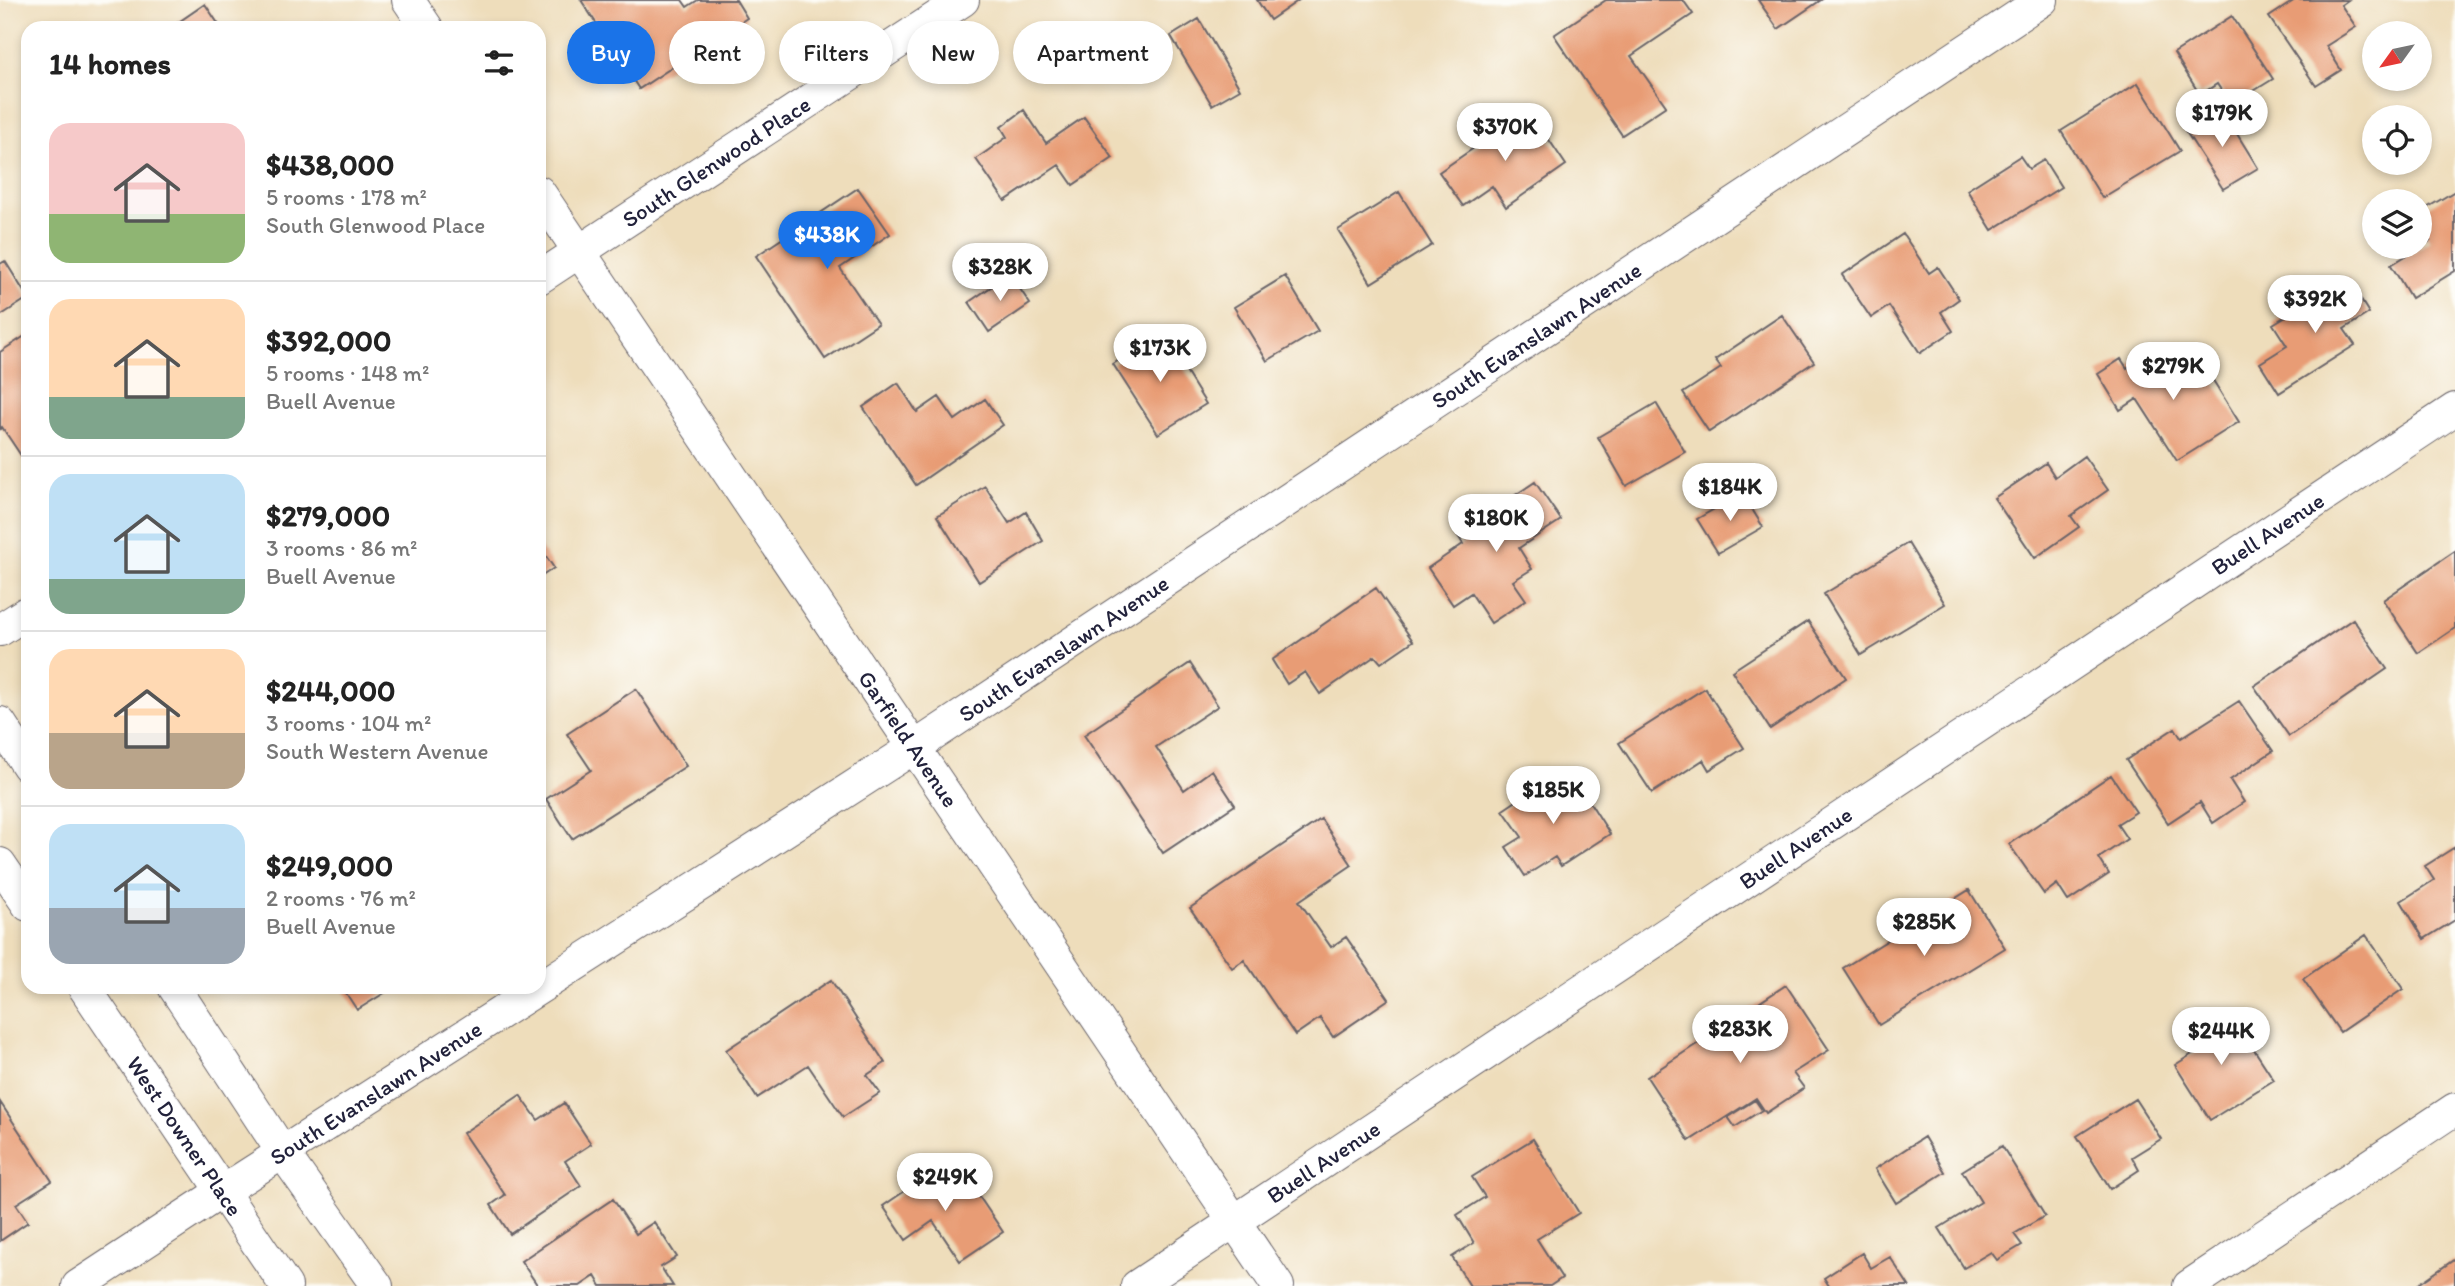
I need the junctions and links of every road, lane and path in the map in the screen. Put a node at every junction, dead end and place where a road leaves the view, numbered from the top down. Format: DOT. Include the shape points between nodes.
graph roads {
  1 [pos="408,0"];
  2 [pos="962,0"];
  3 [pos="2042,0"];
  4 [pos="422,21"];
  5 [pos="546,202"];
  6 [pos="580,251"];
  7 [pos="546,273"];
  8 [pos="2455,409"];
  9 [pos="21,616"];
  10 [pos="0,630"];
  11 [pos="0,723"];
  12 [pos="915,747"];
  13 [pos="21,755"];
  14 [pos="0,864"];
  15 [pos="21,895"];
  16 [pos="546,984"];
  17 [pos="89,994"];
  18 [pos="179,994"];
  19 [pos="531,994"];
  20 [pos="2455,1109"];
  21 [pos="283,1153"];
  22 [pos="221,1192"];
  23 [pos="1235,1223"];
  24 [pos="78,1286"];
  25 [pos="286,1286"];
  26 [pos="377,1286"];
  27 [pos="1137,1286"];
  28 [pos="1278,1286"];
  29 [pos="2189,1286"];
  1 -- 4 [label="street"];
  2 -- 6 [label="street, South Glenwood Place"];
  3 -- 12 [label="street, South Evanslawn Avenue"];
  5 -- 6 [label="street, Garfield Avenue"];
  6 -- 7 [label="street, South Glenwood Place"];
  6 -- 12 [label="street, Garfield Avenue"];
  8 -- 23 [label="street, Buell Avenue"];
  9 -- 10 [label="street"];
  11 -- 13 [label="street"];
  12 -- 16 [label="street, South Evanslawn Avenue"];
  12 -- 23 [label="street, Garfield Avenue"];
  14 -- 15 [label="street"];
  17 -- 22 [label="street, West Downer Place"];
  18 -- 21 [label="street"];
  19 -- 21 [label="street, South Evanslawn Avenue"];
  20 -- 29 [label="street"];
  21 -- 22 [label="street, South Evanslawn Avenue"];
  21 -- 26 [label="street"];
  22 -- 24 [label="street, South Evanslawn Avenue"];
  22 -- 25 [label="street, West Downer Place"];
  23 -- 27 [label="street, Buell Avenue"];
  23 -- 28 [label="street, Garfield Avenue"];
}
